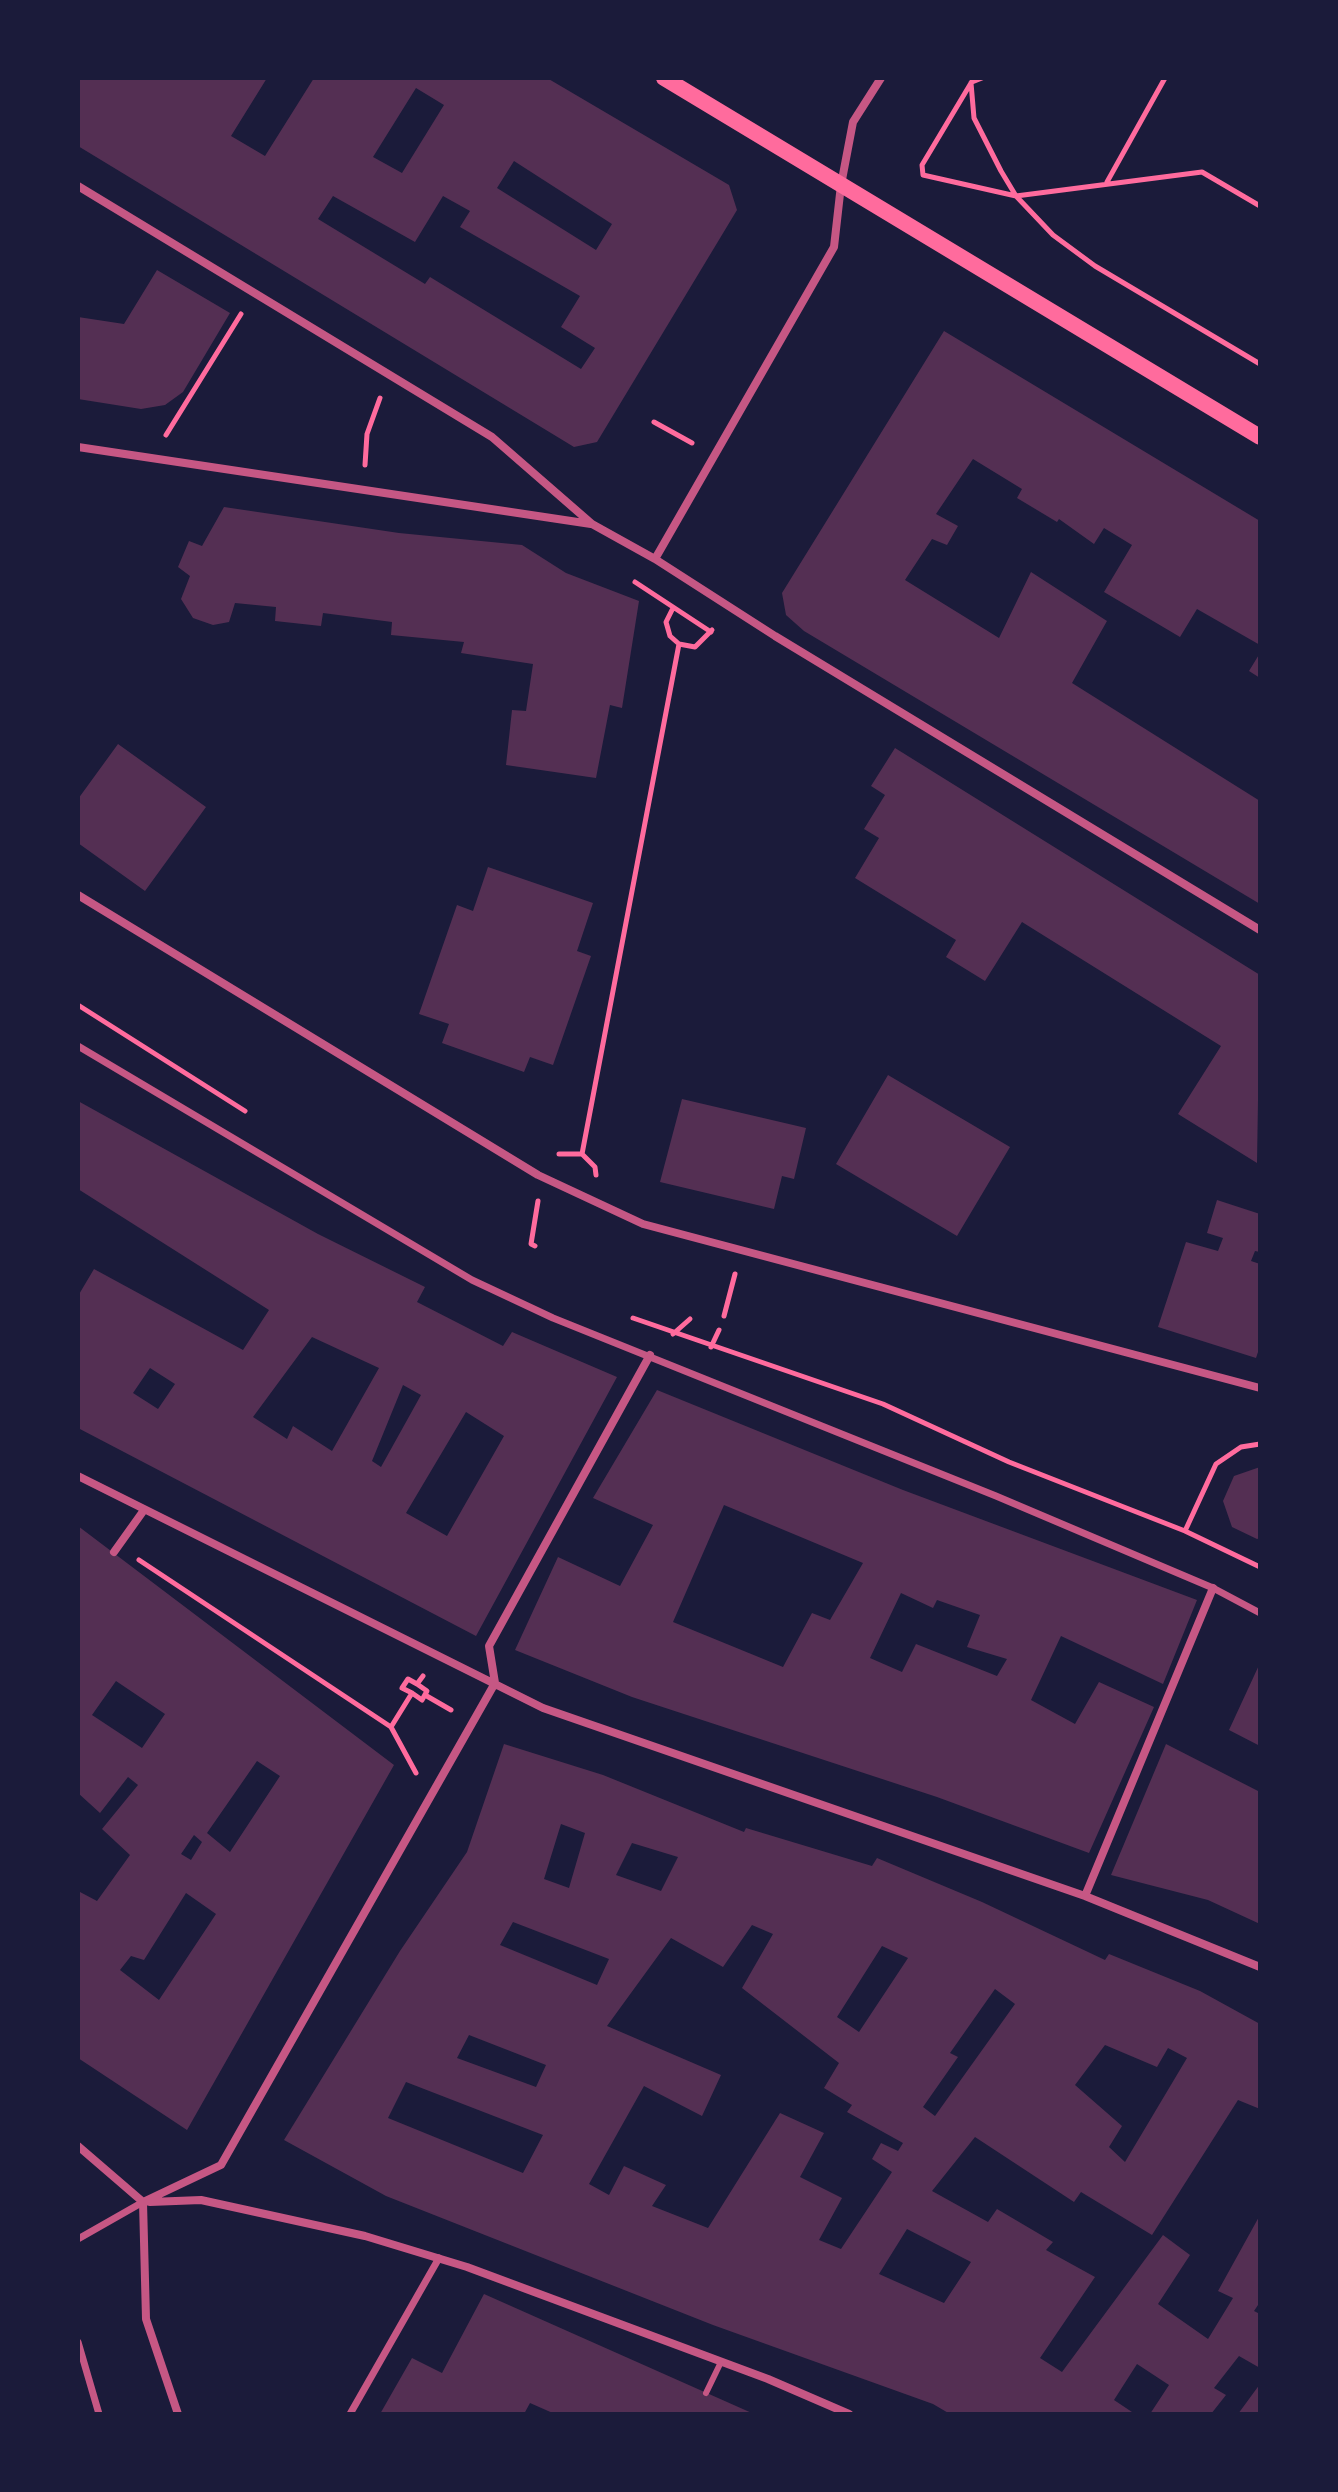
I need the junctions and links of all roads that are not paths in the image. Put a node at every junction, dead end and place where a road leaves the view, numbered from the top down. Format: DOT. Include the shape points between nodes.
graph roads {
  1 [pos="664,78"];
  2 [pos="881,78"];
  3 [pos="841,185"];
  4 [pos="78,186"];
  5 [pos="1260,437"];
  6 [pos="78,447"];
  7 [pos="592,524"];
  8 [pos="655,559"];
  9 [pos="78,895"];
  10 [pos="1260,930"];
  11 [pos="78,1046"];
  12 [pos="650,1355"];
  13 [pos="1260,1388"];
  14 [pos="78,1476"];
  15 [pos="144,1510"];
  16 [pos="116,1549"];
  17 [pos="1213,1588"];
  18 [pos="1260,1613"];
  19 [pos="495,1683"];
  20 [pos="1085,1896"];
  21 [pos="1260,1967"];
  22 [pos="78,2146"];
  23 [pos="143,2202"];
  24 [pos="78,2239"];
  25 [pos="439,2258"];
  26 [pos="78,2342"];
  27 [pos="721,2362"];
  28 [pos="706,2393"];
  29 [pos="99,2414"];
  30 [pos="178,2414"];
  31 [pos="350,2414"];
  32 [pos="849,2414"];
  1 -- 3 [label="main road"];
  2 -- 3 [label="street" via="853,122"];
  3 -- 5 [label="main road"];
  3 -- 8 [label="street" via="834,247"];
  4 -- 7 [label="street" via="492,437"];
  6 -- 7 [label="street"];
  7 -- 8 [label="street"];
  8 -- 10 [label="street"];
  9 -- 13 [label="street" via="538,1175 643,1224"];
  11 -- 12 [label="street" via="472,1280"];
  12 -- 17 [label="street"];
  12 -- 19 [label="street" via="489,1646"];
  14 -- 15 [label="street"];
  15 -- 16 [label="street"];
  15 -- 19 [label="street"];
  17 -- 18 [label="street"];
  17 -- 20 [label="street"];
  19 -- 20 [label="street" via="543,1708"];
  19 -- 23 [label="street" via="221,2165"];
  20 -- 21 [label="street"];
  22 -- 23 [label="street"];
  23 -- 24 [label="street"];
  23 -- 25 [label="street" via="201,2200"];
  23 -- 30 [label="street" via="146,2319"];
  25 -- 27 [label="street"];
  25 -- 31 [label="street"];
  26 -- 29 [label="street"];
  27 -- 28 [label="lane"];
  27 -- 32 [label="street"];
}
